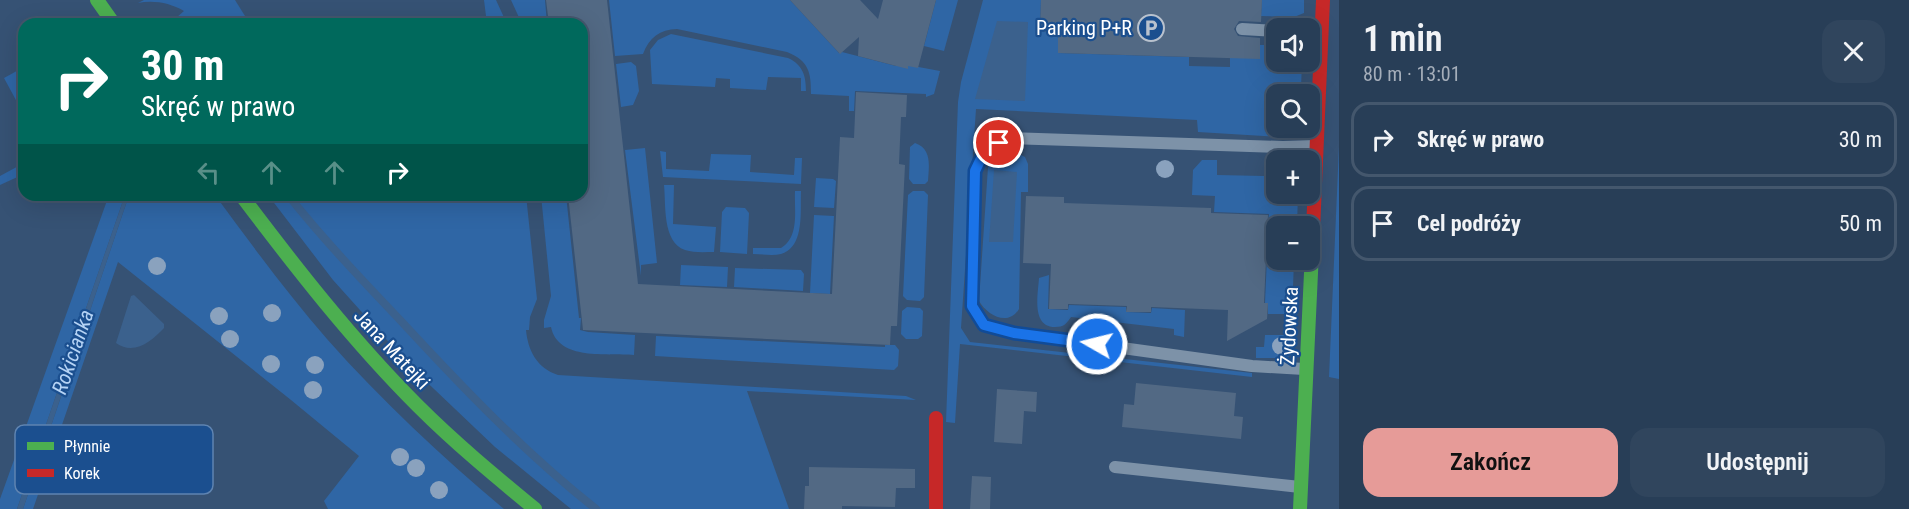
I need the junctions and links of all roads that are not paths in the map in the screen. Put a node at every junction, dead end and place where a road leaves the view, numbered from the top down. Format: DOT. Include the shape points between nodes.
graph roads {
  1 [pos="97,0"];
  2 [pos="1323,0"];
  3 [pos="110,18"];
  4 [pos="1318,18"];
  5 [pos="1242,29"];
  6 [pos="1266,30"];
  7 [pos="1315,72"];
  8 [pos="1316,146"];
  9 [pos="246,201"];
  10 [pos="1306,369"];
  11 [pos="936,418"];
  12 [pos="1114,467"];
  13 [pos="1301,488"];
  14 [pos="535,509"];
  15 [pos="936,509"];
  16 [pos="1300,509"];
  1 -- 3 [label="street"];
  2 -- 4 [label="street, Żydowska"];
  5 -- 6 [label="lane"];
  7 -- 8 [label="street, Żydowska"];
  8 -- 10 [label="street, Żydowska"];
  8 -- 10 [label="lane" via="1012,138 986,148 975,171 972,306 984,325 1014,333 1252,366"];
  9 -- 14 [label="street, Jana Matejki" via="351,334 418,405"];
  10 -- 13 [label="street, Żydowska"];
  11 -- 15 [label="street"];
  12 -- 13 [label="lane"];
  13 -- 16 [label="street, Żydowska"];
}
